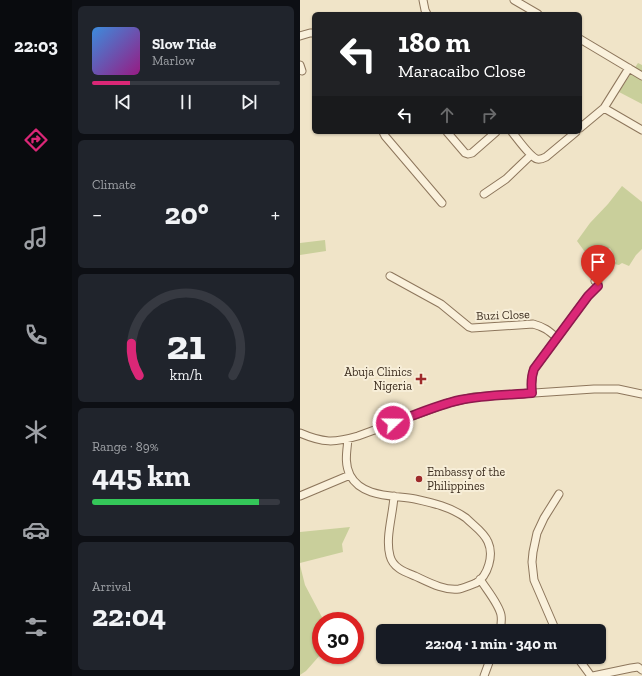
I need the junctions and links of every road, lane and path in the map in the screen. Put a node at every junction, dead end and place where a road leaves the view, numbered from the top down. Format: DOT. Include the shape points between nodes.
graph roads {
  1 [pos="423,0"];
  2 [pos="514,0"];
  3 [pos="426,12"];
  4 [pos="535,12"];
  5 [pos="312,33"];
  6 [pos="300,36"];
  7 [pos="582,40"];
  8 [pos="629,68"];
  9 [pos="642,76"];
  10 [pos="604,108"];
  11 [pos="582,126"];
  12 [pos="642,130"];
  13 [pos="384,134"];
  14 [pos="449,134"];
  15 [pos="494,134"];
  16 [pos="514,134"];
  17 [pos="574,134"];
  18 [pos="531,154"];
  19 [pos="484,194"];
  20 [pos="442,203"];
  21 [pos="390,276"];
  22 [pos="596,281"];
  23 [pos="557,338"];
  24 [pos="532,393"];
  25 [pos="642,394"];
  26 [pos="300,433"];
  27 [pos="348,439"];
  28 [pos="350,475"];
  29 [pos="559,494"];
  30 [pos="300,496"];
  31 [pos="394,496"];
  32 [pos="480,579"];
  33 [pos="501,624"];
  34 [pos="553,624"];
  35 [pos="488,664"];
  36 [pos="582,664"];
  37 [pos="642,670"];
  38 [pos="484,676"];
  39 [pos="592,676"];
  1 -- 3 [label="street"];
  2 -- 4 [label="street"];
  5 -- 6 [label="street"];
  7 -- 8 [label="street"];
  8 -- 9 [label="street"];
  8 -- 10 [label="street"];
  10 -- 11 [label="street"];
  10 -- 12 [label="street"];
  13 -- 20 [label="street"];
  14 -- 15 [label="street" via="468,154"];
  16 -- 18 [label="street"];
  17 -- 18 [label="street" via="542,159 537,159"];
  18 -- 19 [label="street" via="506,179"];
  21 -- 23 [label="street, Buzi Close" via="441,304 469,327 533,324 547,329"];
  22 -- 23 [label="street" via="598,286"];
  23 -- 24 [label="street" via="534,369 531,380"];
  24 -- 25 [label="street" via="618,389"];
  24 -- 27 [label="street" via="474,397 455,401"];
  26 -- 27 [label="street" via="324,441"];
  27 -- 28 [label="street" via="346,461"];
  28 -- 30 [label="street"];
  28 -- 31 [label="street" via="362,488"];
  29 -- 34 [label="street" via="537,533 532,562 534,580"];
  31 -- 32 [label="street" via="441,505 461,515 482,532 489,544 490,559 486,572"];
  31 -- 32 [label="street" via="389,537 390,555 397,567 448,589 459,589"];
  32 -- 33 [label="street" via="501,614"];
  35 -- 38 [label="street"];
  36 -- 39 [label="street"];
  37 -- 39 [label="street" via="638,667"];
}
